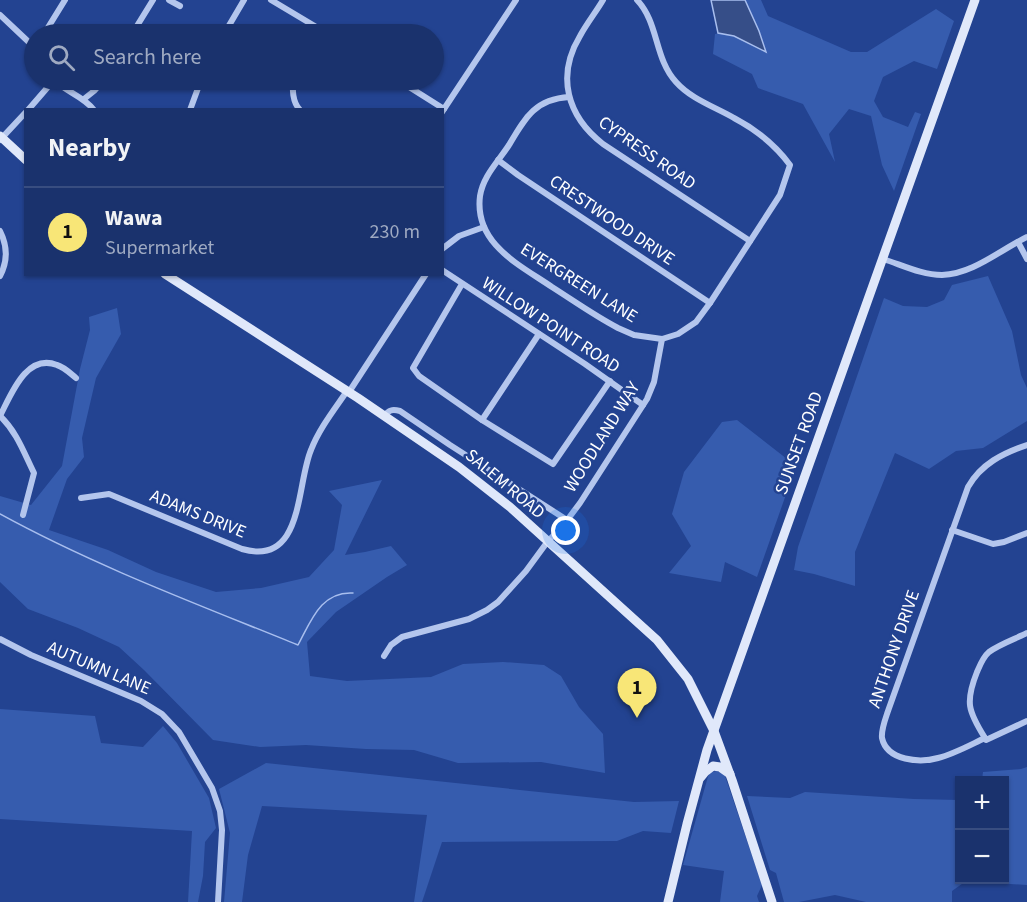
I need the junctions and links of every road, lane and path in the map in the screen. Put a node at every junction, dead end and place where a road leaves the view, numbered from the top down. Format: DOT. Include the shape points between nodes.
graph roads {
  1 [pos="65,0"];
  2 [pos="153,0"];
  3 [pos="170,0"];
  4 [pos="244,0"];
  5 [pos="271,0"];
  6 [pos="516,0"];
  7 [pos="603,0"];
  8 [pos="637,0"];
  9 [pos="975,0"];
  10 [pos="180,6"];
  11 [pos="0,15"];
  12 [pos="50,24"];
  13 [pos="138,24"];
  14 [pos="230,24"];
  15 [pos="306,24"];
  16 [pos="24,38"];
  17 [pos="45,90"];
  18 [pos="68,90"];
  19 [pos="95,90"];
  20 [pos="197,90"];
  21 [pos="294,90"];
  22 [pos="413,90"];
  23 [pos="569,97"];
  24 [pos="84,99"];
  25 [pos="30,108"];
  26 [pos="92,108"];
  27 [pos="191,108"];
  28 [pos="298,108"];
  29 [pos="440,108"];
  30 [pos="444,108"];
  31 [pos="24,114"];
  32 [pos="1,138"];
  33 [pos="24,158"];
  34 [pos="498,160"];
  35 [pos="484,227"];
  36 [pos="0,231"];
  37 [pos="1027,237"];
  38 [pos="750,240"];
  39 [pos="1018,242"];
  40 [pos="444,247"];
  41 [pos="883,259"];
  42 [pos="1027,259"];
  43 [pos="444,271"];
  44 [pos="0,276"];
  45 [pos="168,276"];
  46 [pos="425,276"];
  47 [pos="462,284"];
  48 [pos="710,303"];
  49 [pos="539,334"];
  50 [pos="662,339"];
  51 [pos="76,378"];
  52 [pos="610,381"];
  53 [pos="348,392"];
  54 [pos="643,405"];
  55 [pos="0,416"];
  56 [pos="384,416"];
  57 [pos="482,420"];
  58 [pos="1027,445"];
  59 [pos="81,498"];
  60 [pos="23,515"];
  61 [pos="567,520"];
  62 [pos="952,530"];
  63 [pos="1027,533"];
  64 [pos="548,542"];
  65 [pos="1027,633"];
  66 [pos="0,639"];
  67 [pos="384,656"];
  68 [pos="1027,721"];
  69 [pos="714,731"];
  70 [pos="985,738"];
  71 [pos="730,774"];
  72 [pos="699,779"];
  73 [pos="218,902"];
  74 [pos="668,902"];
  75 [pos="772,902"];
  1 -- 12 [label="street"];
  2 -- 13 [label="street"];
  3 -- 10 [label="street"];
  4 -- 14 [label="street"];
  5 -- 15 [label="street"];
  6 -- 30 [label="street"];
  7 -- 23 [label="street, CYPRESS ROAD" via="580,34 570,58"];
  8 -- 38 [label="street" via="648,16 674,80 753,130 790,163 780,195"];
  9 -- 41 [label="street, SUNSET ROAD"];
  11 -- 16 [label="street"];
  17 -- 25 [label="street"];
  18 -- 24 [label="street"];
  19 -- 24 [label="street"];
  20 -- 27 [label="street"];
  21 -- 28 [label="street"];
  22 -- 29 [label="street"];
  23 -- 34 [label="street, EVERGREEN LANE" via="546,101 530,112"];
  23 -- 38 [label="street, CYPRESS ROAD" via="580,122 598,140"];
  24 -- 26 [label="street"];
  31 -- 32 [label="street"];
  32 -- 33 [label="street"];
  34 -- 35 [label="street, EVERGREEN LANE" via="480,195"];
  34 -- 48 [label="street, CRESTWOOD DRIVE"];
  35 -- 40 [label="street" via="459,236"];
  35 -- 50 [label="street, EVERGREEN LANE" via="508,258 600,318 629,334"];
  36 -- 44 [label="street" via="6,244"];
  37 -- 39 [label="street"];
  38 -- 48 [label="street"];
  39 -- 41 [label="street" via="968,269 947,274 918,271"];
  39 -- 42 [label="street"];
  41 -- 69 [label="street, SUNSET ROAD"];
  43 -- 47 [label="street, WILLOW POINT ROAD"];
  45 -- 53 [label="street, SALEM ROAD"];
  46 -- 53 [label="street, ADAMS DRIVE"];
  47 -- 49 [label="street, WILLOW POINT ROAD"];
  47 -- 57 [label="street" via="413,368"];
  48 -- 50 [label="street" via="688,329"];
  49 -- 52 [label="street, WILLOW POINT ROAD"];
  49 -- 57 [label="street"];
  50 -- 54 [label="street, WOODLAND WAY" via="654,382"];
  51 -- 55 [label="street" via="58,365 36,365 20,379"];
  52 -- 54 [label="street, WILLOW POINT ROAD"];
  52 -- 57 [label="street" via="553,464"];
  53 -- 56 [label="street, SALEM ROAD"];
  53 -- 59 [label="street, ADAMS DRIVE" via="310,451 292,527 274,547 249,550 109,494"];
  54 -- 61 [label="street, WOODLAND WAY"];
  55 -- 60 [label="street" via="18,439 34,473"];
  56 -- 61 [label="street" via="389,410 400,411"];
  56 -- 64 [label="street, SALEM ROAD" via="470,475"];
  58 -- 62 [label="street, ANTHONY DRIVE" via="981,468 968,487"];
  61 -- 64 [label="street, WOODLAND WAY"];
  62 -- 63 [label="street" via="993,543"];
  62 -- 70 [label="street, ANTHONY DRIVE" via="882,736 886,748 895,755 928,760"];
  64 -- 67 [label="street, WOODLAND WAY" via="493,606 469,619 402,637"];
  64 -- 69 [label="street, SALEM ROAD" via="663,647 688,679"];
  65 -- 70 [label="street" via="988,653 976,675 969,706"];
  66 -- 73 [label="street, AUTUMN LANE" via="141,701 162,714 179,732 212,788 220,811"];
  68 -- 70 [label="street, ANTHONY DRIVE"];
  69 -- 71 [label="street, SALEM ROAD"];
  69 -- 72 [label="street, SUNSET ROAD"];
  71 -- 72 [label="street" via="713,766"];
  71 -- 75 [label="street, SALEM ROAD"];
  72 -- 74 [label="street, SUNSET ROAD"];
}
